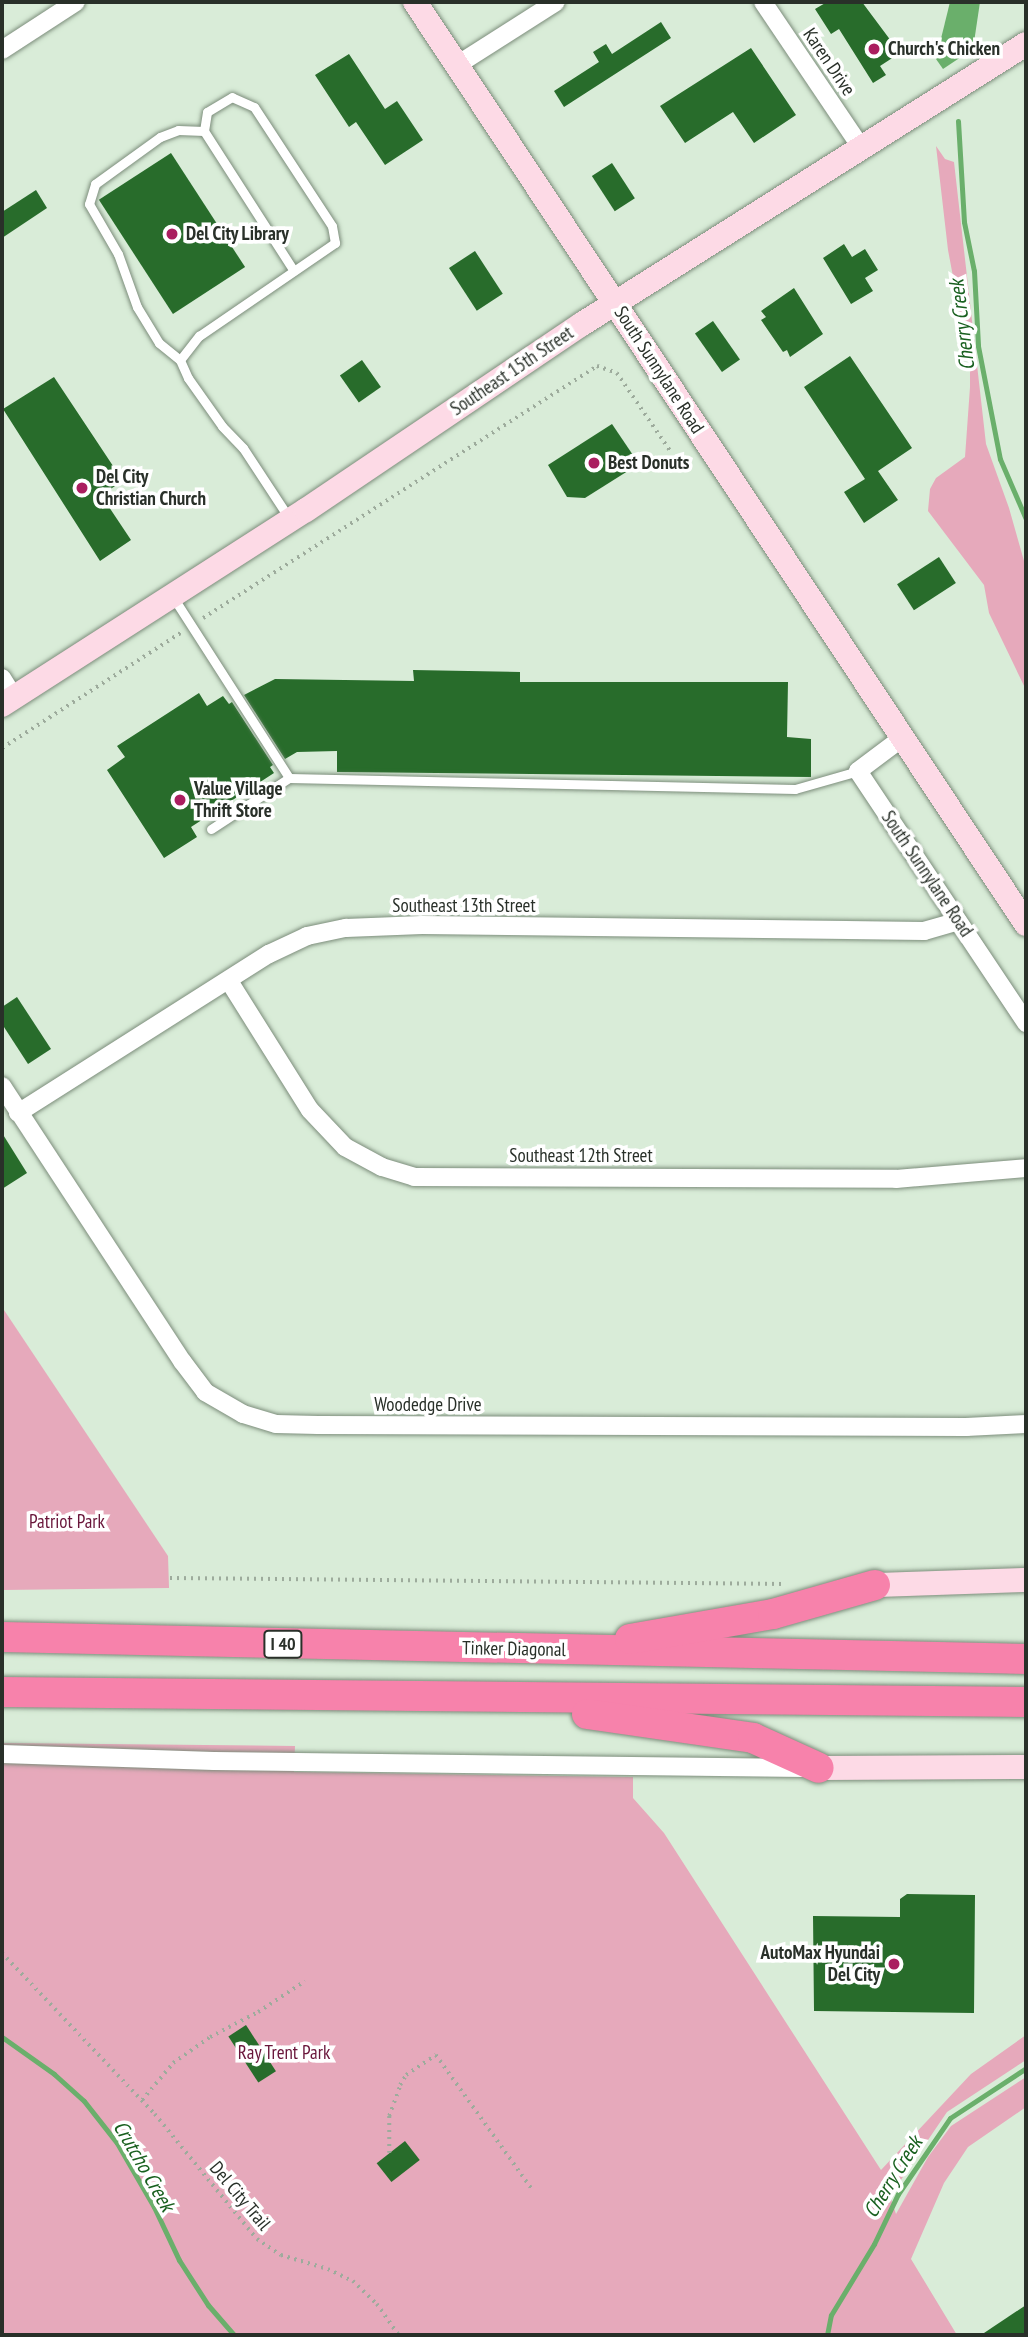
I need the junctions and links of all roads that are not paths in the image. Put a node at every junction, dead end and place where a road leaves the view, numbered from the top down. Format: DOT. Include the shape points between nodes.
graph roads {
  1 [pos="76,2"];
  2 [pos="415,2"];
  3 [pos="556,2"];
  4 [pos="763,2"];
  5 [pos="1026,44"];
  6 [pos="2,50"];
  7 [pos="457,65"];
  8 [pos="204,131"];
  9 [pos="860,146"];
  10 [pos="294,271"];
  11 [pos="616,303"];
  12 [pos="180,359"];
  13 [pos="290,520"];
  14 [pos="172,596"];
  15 [pos="6,694"];
  16 [pos="902,738"];
  17 [pos="858,771"];
  18 [pos="289,778"];
  19 [pos="211,829"];
  20 [pos="958,921"];
  21 [pos="1026,924"];
  22 [pos="229,981"];
  23 [pos="1026,1023"];
  24 [pos="2,1086"];
  25 [pos="19,1112"];
  26 [pos="1026,1168"];
  27 [pos="1026,1424"];
  28 [pos="1026,1580"];
  29 [pos="874,1585"];
  30 [pos="2,1637"];
  31 [pos="565,1651"];
  32 [pos="1026,1659"];
  33 [pos="2,1692"];
  34 [pos="468,1698"];
  35 [pos="1026,1702"];
  36 [pos="2,1754"];
  37 [pos="1026,1767"];
  38 [pos="818,1769"];
  1 -- 6 [label="street"];
  2 -- 7 [label="main road, South Sunnylane Road"];
  3 -- 7 [label="street"];
  4 -- 9 [label="street, Karen Drive"];
  5 -- 9 [label="main road, Southeast 15th Street"];
  7 -- 11 [label="main road, South Sunnylane Road"];
  8 -- 10 [label="lane"];
  8 -- 10 [label="lane" via="207,111 232,97 254,107 332,226 335,243"];
  8 -- 12 [label="lane" via="178,130 160,138 95,184 89,204 118,254 137,307 159,343"];
  9 -- 11 [label="main road, Southeast 15th Street"];
  10 -- 12 [label="lane" via="199,336"];
  11 -- 13 [label="main road, Southeast 15th Street"];
  11 -- 16 [label="main road, South Sunnylane Road"];
  12 -- 13 [label="lane" via="188,378 243,448"];
  13 -- 14 [label="main road, Southeast 15th Street"];
  14 -- 15 [label="main road, Southeast 15th Street"];
  14 -- 18 [label="lane"];
  16 -- 17 [label="street"];
  16 -- 21 [label="main road, South Sunnylane Road"];
  17 -- 18 [label="lane" via="795,789"];
  17 -- 20 [label="street, South Sunnylane Road"];
  18 -- 19 [label="lane"];
  20 -- 22 [label="street, Southeast 13th Street" via="924,932 422,925 346,928 307,936"];
  20 -- 23 [label="street, South Sunnylane Road"];
  22 -- 25 [label="street, Southeast 13th Street"];
  22 -- 26 [label="street, Southeast 12th Street" via="310,1110 345,1147 382,1167 414,1177 896,1179"];
  24 -- 25 [label="street, Woodedge Drive"];
  25 -- 27 [label="street, Woodedge Drive" via="205,1392 265,1421 332,1426"];
  28 -- 29 [label="main road"];
  29 -- 31 [label="highway" via="774,1614"];
  30 -- 31 [label="highway, Tinker Diagonal / I 40"];
  31 -- 32 [label="highway, Tinker Diagonal / I 40"];
  33 -- 34 [label="highway"];
  34 -- 35 [label="highway"];
  34 -- 38 [label="highway" via="744,1736"];
  36 -- 38 [label="street"];
  37 -- 38 [label="main road"];
}
